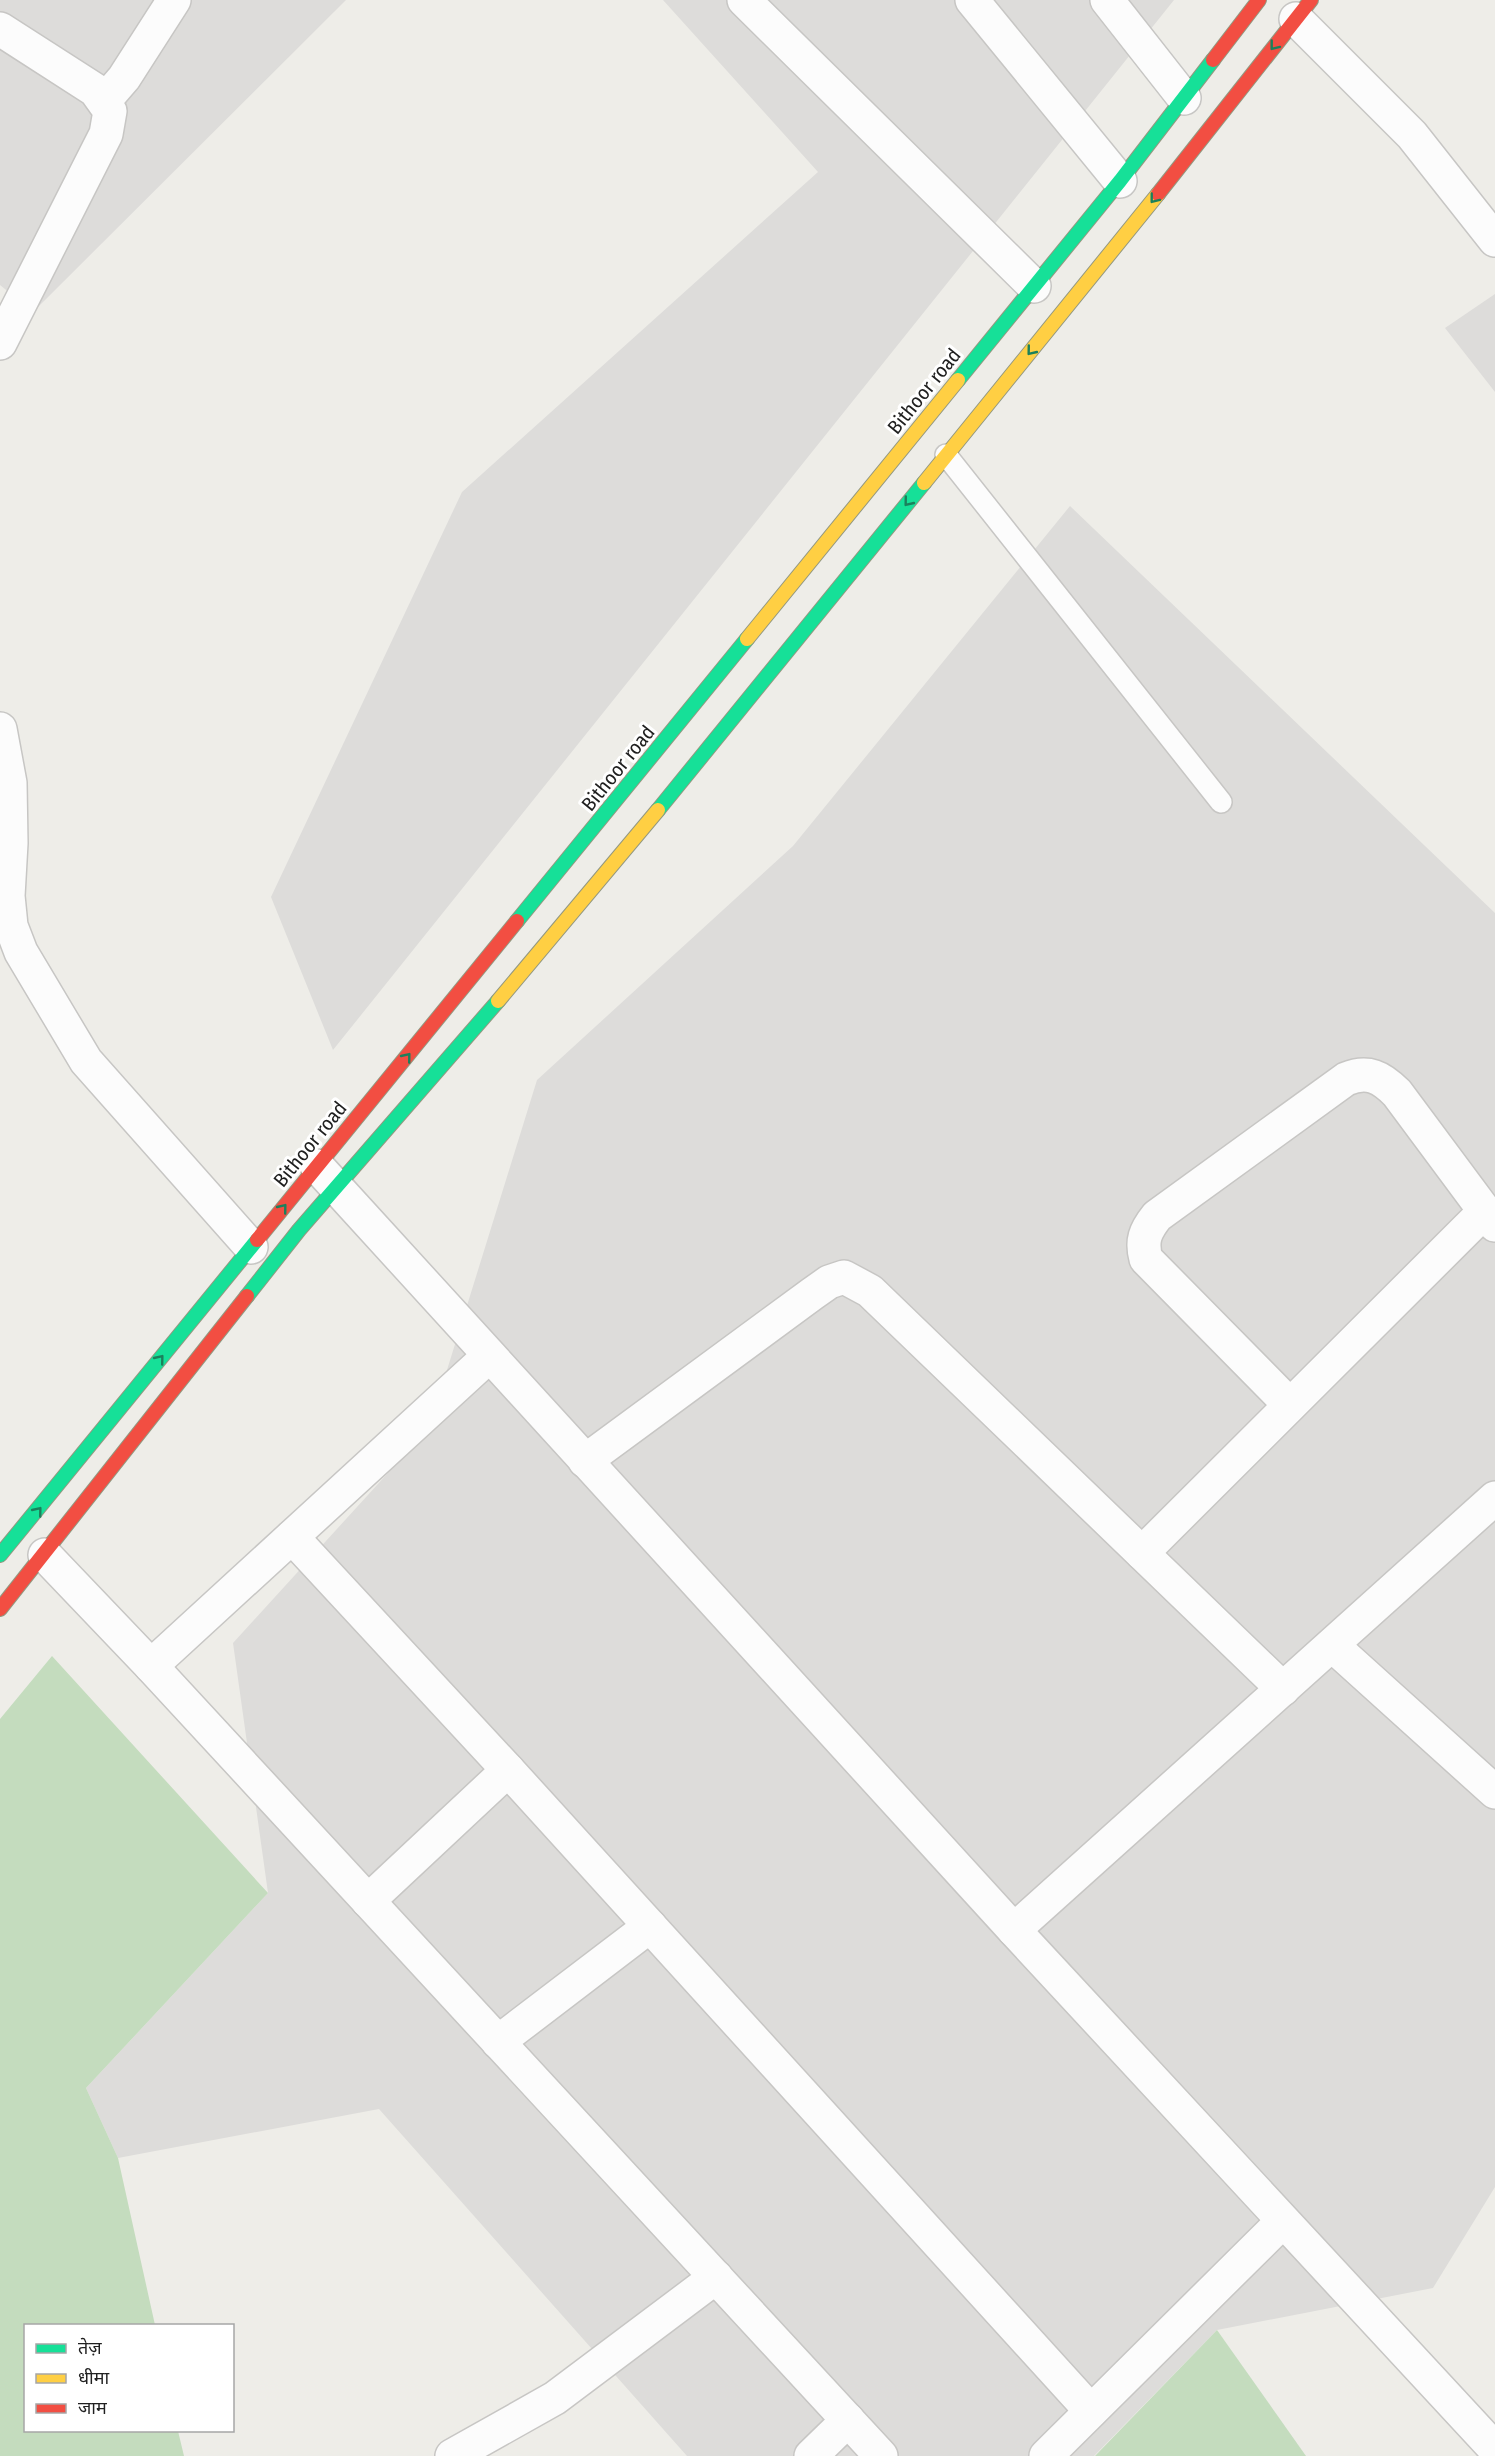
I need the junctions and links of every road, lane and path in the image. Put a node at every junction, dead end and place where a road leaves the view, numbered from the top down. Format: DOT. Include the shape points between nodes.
graph roads {
  1 [pos="174,0"];
  2 [pos="744,0"];
  3 [pos="972,0"];
  4 [pos="1107,0"];
  5 [pos="1259,0"];
  6 [pos="1303,9"];
  7 [pos="0,29"];
  8 [pos="1184,98"];
  9 [pos="105,100"];
  10 [pos="1120,181"];
  11 [pos="1495,240"];
  12 [pos="1034,286"];
  13 [pos="0,343"];
  14 [pos="946,455"];
  15 [pos="0,729"];
  16 [pos="1221,802"];
  17 [pos="6,823"];
  18 [pos="327,1177"];
  19 [pos="1490,1218"];
  20 [pos="251,1247"];
  21 [pos="489,1356"];
  22 [pos="1290,1405"];
  23 [pos="585,1461"];
  24 [pos="1495,1498"];
  25 [pos="292,1538"];
  26 [pos="1142,1553"];
  27 [pos="0,1555"];
  28 [pos="45,1555"];
  29 [pos="0,1610"];
  30 [pos="1332,1645"];
  31 [pos="151,1666"];
  32 [pos="1283,1689"];
  33 [pos="508,1770"];
  34 [pos="1495,1792"];
  35 [pos="368,1901"];
  36 [pos="650,1926"];
  37 [pos="1014,1930"];
  38 [pos="498,2042"];
  39 [pos="1283,2221"];
  40 [pos="716,2277"];
  41 [pos="1091,2411"];
  42 [pos="849,2420"];
  43 [pos="1495,2449"];
  44 [pos="452,2456"];
  45 [pos="811,2456"];
  46 [pos="881,2456"];
  47 [pos="1046,2456"];
  1 -- 9 [label="street" via="124,78"];
  2 -- 12 [label="street"];
  3 -- 10 [label="street"];
  4 -- 8 [label="street"];
  5 -- 8 [label="street, Bithoor road"];
  6 -- 11 [label="street" via="1412,135"];
  6 -- 14 [label="street, one-way"];
  7 -- 9 [label="street"];
  8 -- 10 [label="street, Bithoor road"];
  9 -- 13 [label="street" via="110,111 106,134"];
  10 -- 12 [label="street, Bithoor road"];
  18 -- 12 [label="street, Bithoor road, one-way"];
  14 -- 16 [label="lane"];
  14 -- 18 [label="street, one-way" via="580,906"];
  15 -- 17 [label="street" via="10,783"];
  17 -- 20 [label="street" via="11,926 43,993 86,1061"];
  20 -- 18 [label="street, Bithoor road, one-way"];
  18 -- 21 [label="street"];
  18 -- 28 [label="street" via="299,1230"];
  19 -- 22 [label="street"];
  19 -- 22 [label="street" via="1397,1093 1381,1079 1364,1073 1346,1079 1156,1216 1146,1229 1142,1245 1146,1259"];
  27 -- 20 [label="street, Bithoor road, one-way"];
  21 -- 23 [label="street"];
  21 -- 25 [label="street"];
  22 -- 26 [label="street"];
  23 -- 26 [label="street" via="820,1288 844,1277 870,1291"];
  23 -- 37 [label="street"];
  24 -- 30 [label="street"];
  25 -- 31 [label="street"];
  25 -- 33 [label="street"];
  26 -- 32 [label="street"];
  28 -- 29 [label="street"];
  28 -- 31 [label="street"];
  30 -- 32 [label="street"];
  30 -- 34 [label="street"];
  31 -- 35 [label="street"];
  32 -- 37 [label="street"];
  33 -- 35 [label="street"];
  33 -- 36 [label="street"];
  35 -- 38 [label="street"];
  36 -- 38 [label="street"];
  36 -- 41 [label="street"];
  37 -- 39 [label="street"];
  38 -- 40 [label="street"];
  39 -- 41 [label="street"];
  39 -- 43 [label="street"];
  40 -- 42 [label="street"];
  40 -- 44 [label="street" via="555,2398"];
  41 -- 47 [label="street"];
  42 -- 45 [label="street"];
  42 -- 46 [label="street"];
}
